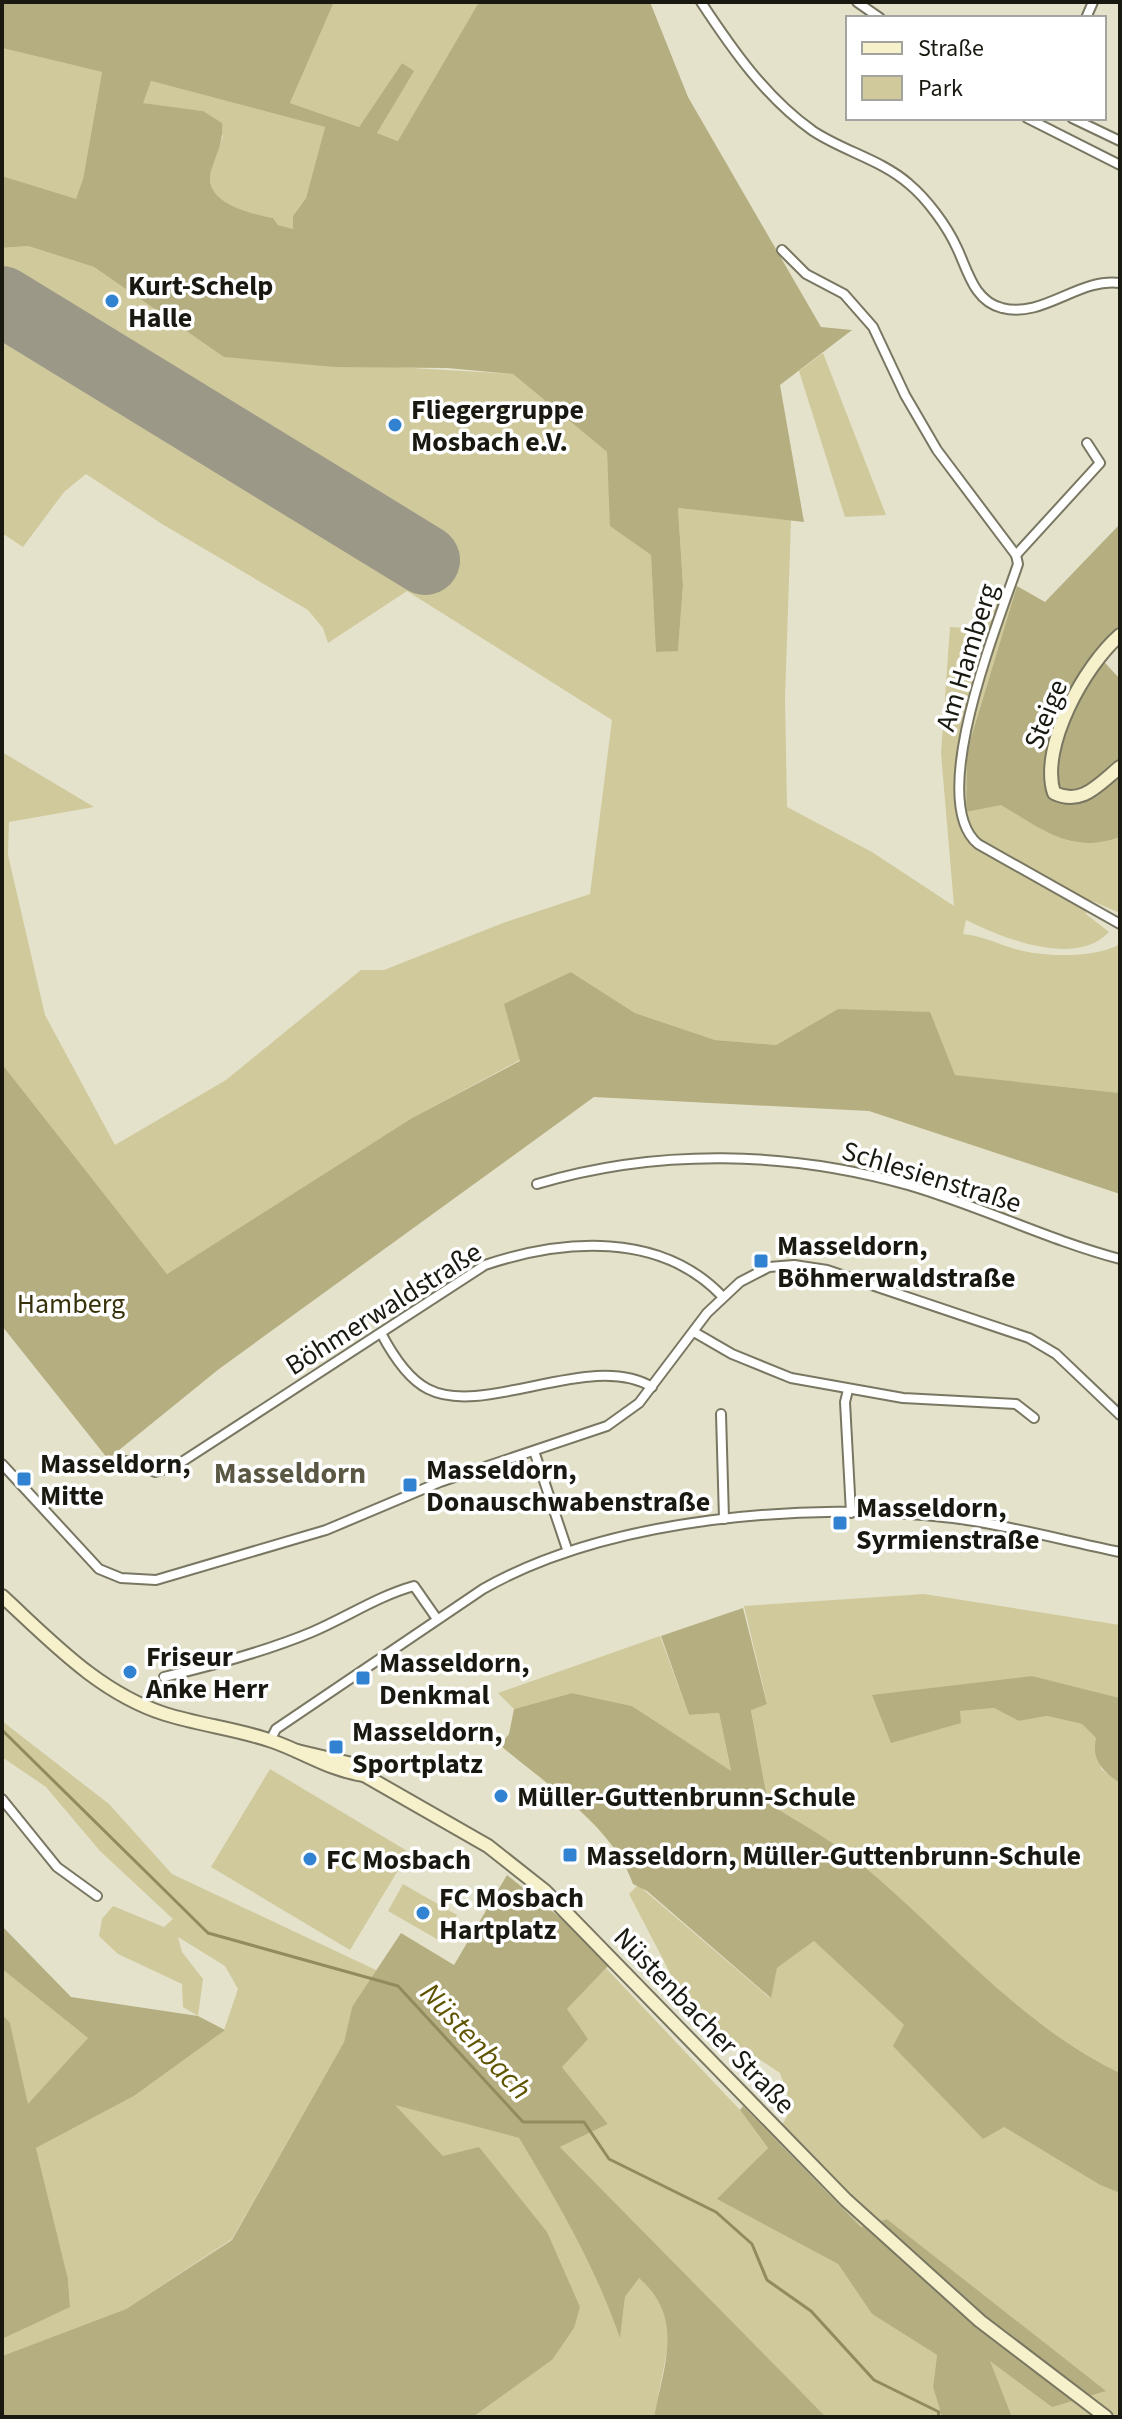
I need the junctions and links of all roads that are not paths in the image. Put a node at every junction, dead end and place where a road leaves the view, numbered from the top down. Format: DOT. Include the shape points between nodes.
graph roads {
  1 [pos="701,2"];
  2 [pos="857,2"];
  3 [pos="877,16"];
  4 [pos="1031,120"];
  5 [pos="1076,120"];
  6 [pos="1120,141"];
  7 [pos="1120,165"];
  8 [pos="782,250"];
  9 [pos="1120,283"];
  10 [pos="1087,443"];
  11 [pos="1016,555"];
  12 [pos="1120,635"];
  13 [pos="1120,767"];
  14 [pos="1120,924"];
  15 [pos="537,1184"];
  16 [pos="1120,1259"];
  17 [pos="722,1296"];
  18 [pos="694,1332"];
  19 [pos="381,1333"];
  20 [pos="652,1387"];
  21 [pos="848,1390"];
  22 [pos="721,1414"];
  23 [pos="1120,1415"];
  24 [pos="1034,1418"];
  25 [pos="534,1451"];
  26 [pos="126,1461"];
  27 [pos="2,1464"];
  28 [pos="851,1513"];
  29 [pos="724,1519"];
  30 [pos="567,1549"];
  31 [pos="1120,1552"];
  32 [pos="2,1596"];
  33 [pos="437,1619"];
  34 [pos="164,1677"];
  35 [pos="270,1741"];
  36 [pos="2,1799"];
  37 [pos="97,1896"];
  38 [pos="1106,2417"];
  1 -- 9 [label="street" via="738,57 779,102 813,131 909,183 956,245 970,280 987,303 1026,309 1096,283"];
  2 -- 3 [label="street"];
  4 -- 7 [label="street"];
  5 -- 6 [label="street"];
  8 -- 11 [label="street, Am Hamberg" via="806,274 844,294 873,327 937,450"];
  10 -- 11 [label="street, Am Hamberg" via="1100,463"];
  11 -- 14 [label="street, Am Hamberg" via="1018,564 961,744 961,817 966,833 978,844"];
  12 -- 13 [label="main road, Steige" via="1082,685 1059,731 1048,775 1054,793 1075,799"];
  15 -- 16 [label="street, Schlesienstraße" via="665,1160 776,1159 908,1185"];
  17 -- 18 [label="street"];
  17 -- 19 [label="street, Böhmerwaldstraße" via="682,1268 649,1254 617,1246 566,1244 485,1265"];
  17 -- 23 [label="street" via="769,1267 827,1270 1029,1338 1056,1354"];
  18 -- 20 [label="street"];
  18 -- 21 [label="street" via="791,1378"];
  19 -- 20 [label="street" via="416,1381 442,1395 611,1375"];
  19 -- 26 [label="street, Böhmerwaldstraße" via="174,1467 155,1472"];
  20 -- 25 [label="street" via="607,1426"];
  21 -- 24 [label="street" via="1016,1404"];
  21 -- 28 [label="street"];
  22 -- 29 [label="street"];
  25 -- 27 [label="street" via="440,1482 326,1530 156,1580 121,1578 99,1569"];
  25 -- 30 [label="street"];
  28 -- 29 [label="street"];
  28 -- 31 [label="street" via="957,1519"];
  29 -- 30 [label="street"];
  30 -- 33 [label="street" via="519,1569"];
  32 -- 35 [label="main road, Nüstenbacher Straße" via="117,1693 164,1714"];
  33 -- 34 [label="street" via="414,1586 284,1642"];
  33 -- 35 [label="street" via="276,1729"];
  35 -- 38 [label="main road, Nüstenbacher Straße" via="321,1765 364,1775 488,1846 545,1891 846,2200 980,2321"];
  36 -- 37 [label="street" via="57,1867"];
}
